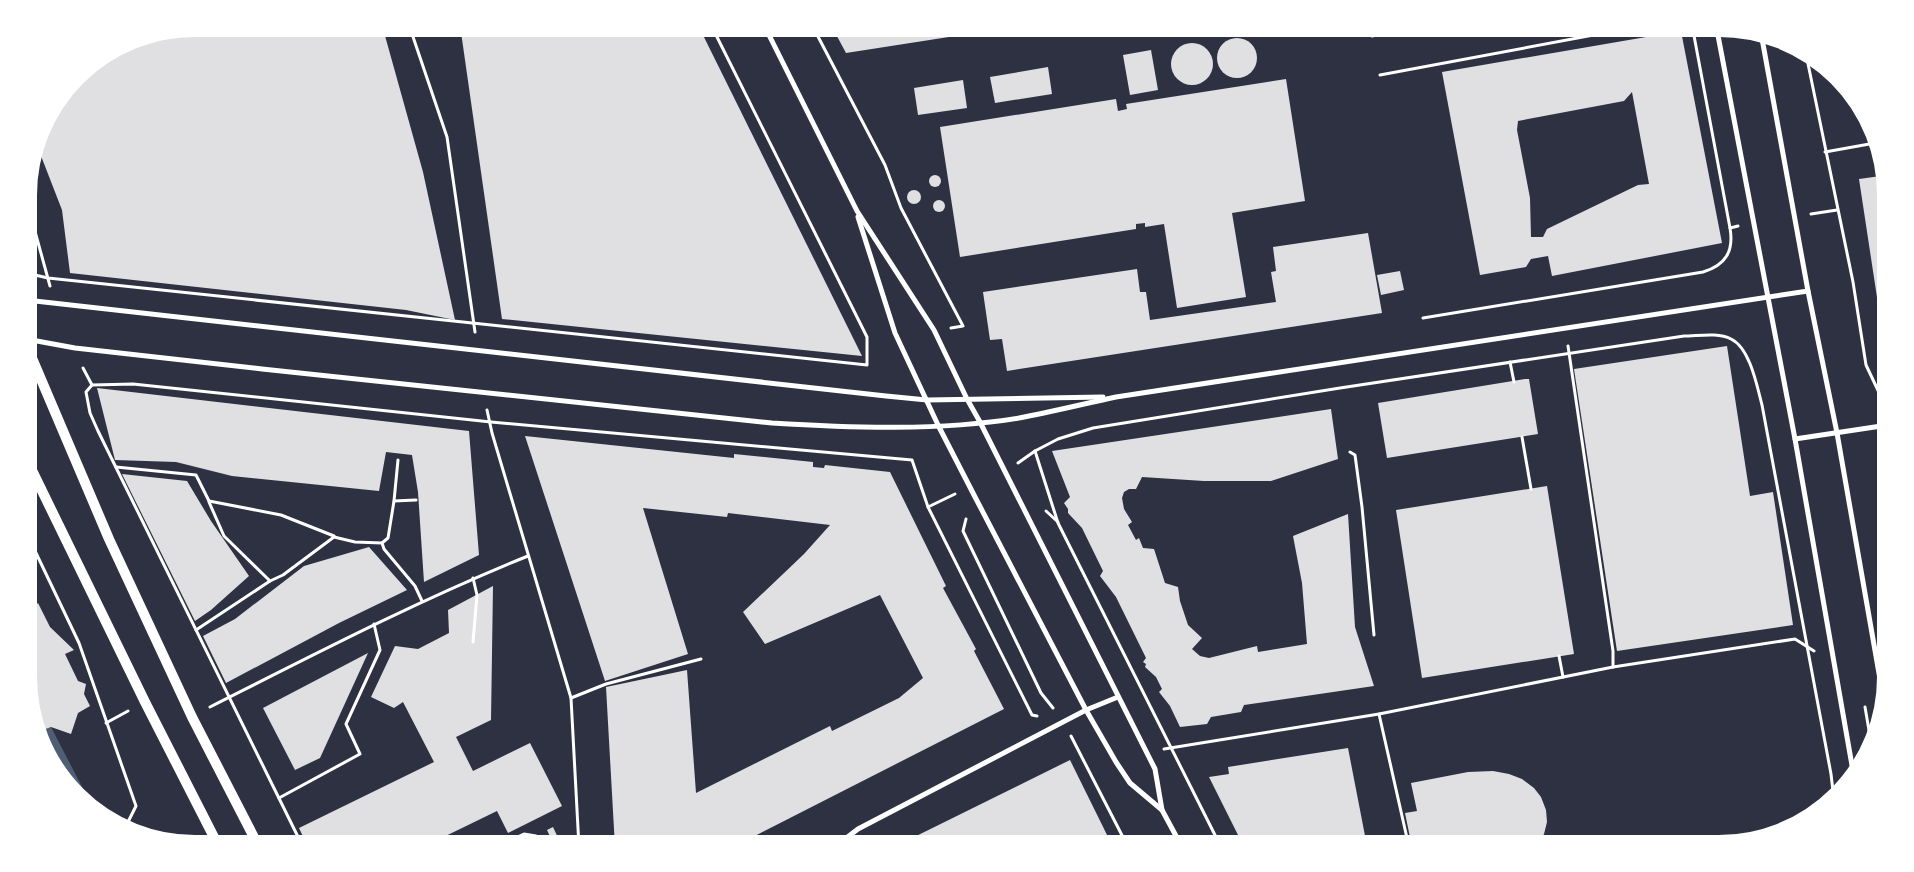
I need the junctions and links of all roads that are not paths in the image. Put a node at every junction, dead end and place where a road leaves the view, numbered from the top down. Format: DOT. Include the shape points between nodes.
graph roads {
  1 [pos="768,34"];
  2 [pos="1718,34"];
  3 [pos="1762,40"];
  4 [pos="857,211"];
  5 [pos="1808,291"];
  6 [pos="1768,297"];
  7 [pos="34,301"];
  8 [pos="34,340"];
  9 [pos="34,363"];
  10 [pos="1116,396"];
  11 [pos="926,400"];
  12 [pos="967,400"];
  13 [pos="980,422"];
  14 [pos="938,425"];
  15 [pos="1880,426"];
  16 [pos="1837,433"];
  17 [pos="1795,440"];
  18 [pos="34,474"];
  19 [pos="1880,679"];
  20 [pos="1118,697"];
  21 [pos="1086,710"];
  22 [pos="1852,767"];
  23 [pos="1162,810"];
  24 [pos="214,838"];
  25 [pos="254,838"];
  26 [pos="846,838"];
  27 [pos="1177,838"];
  1 -- 4 [label="street"];
  2 -- 6 [label="street"];
  3 -- 5 [label="street"];
  4 -- 11 [label="street" via="895,333"];
  4 -- 12 [label="street" via="934,330"];
  5 -- 6 [label="street"];
  5 -- 16 [label="street"];
  6 -- 10 [label="street"];
  6 -- 17 [label="street"];
  7 -- 11 [label="street"];
  8 -- 14 [label="street" via="74,348 772,422 817,426"];
  9 -- 25 [label="main road" via="109,539 192,717"];
  10 -- 12 [label="street"];
  10 -- 13 [label="street" via="1018,418"];
  11 -- 12 [label="street"];
  11 -- 14 [label="street"];
  12 -- 13 [label="street"];
  13 -- 14 [label="street"];
  13 -- 20 [label="street"];
  14 -- 21 [label="street"];
  15 -- 16 [label="street"];
  16 -- 17 [label="street"];
  16 -- 19 [label="street"];
  17 -- 22 [label="street"];
  18 -- 24 [label="main road"];
  20 -- 21 [label="street"];
  20 -- 23 [label="street" via="1155,769"];
  21 -- 23 [label="street" via="1130,783"];
  21 -- 26 [label="street"];
  23 -- 27 [label="street"];
}
